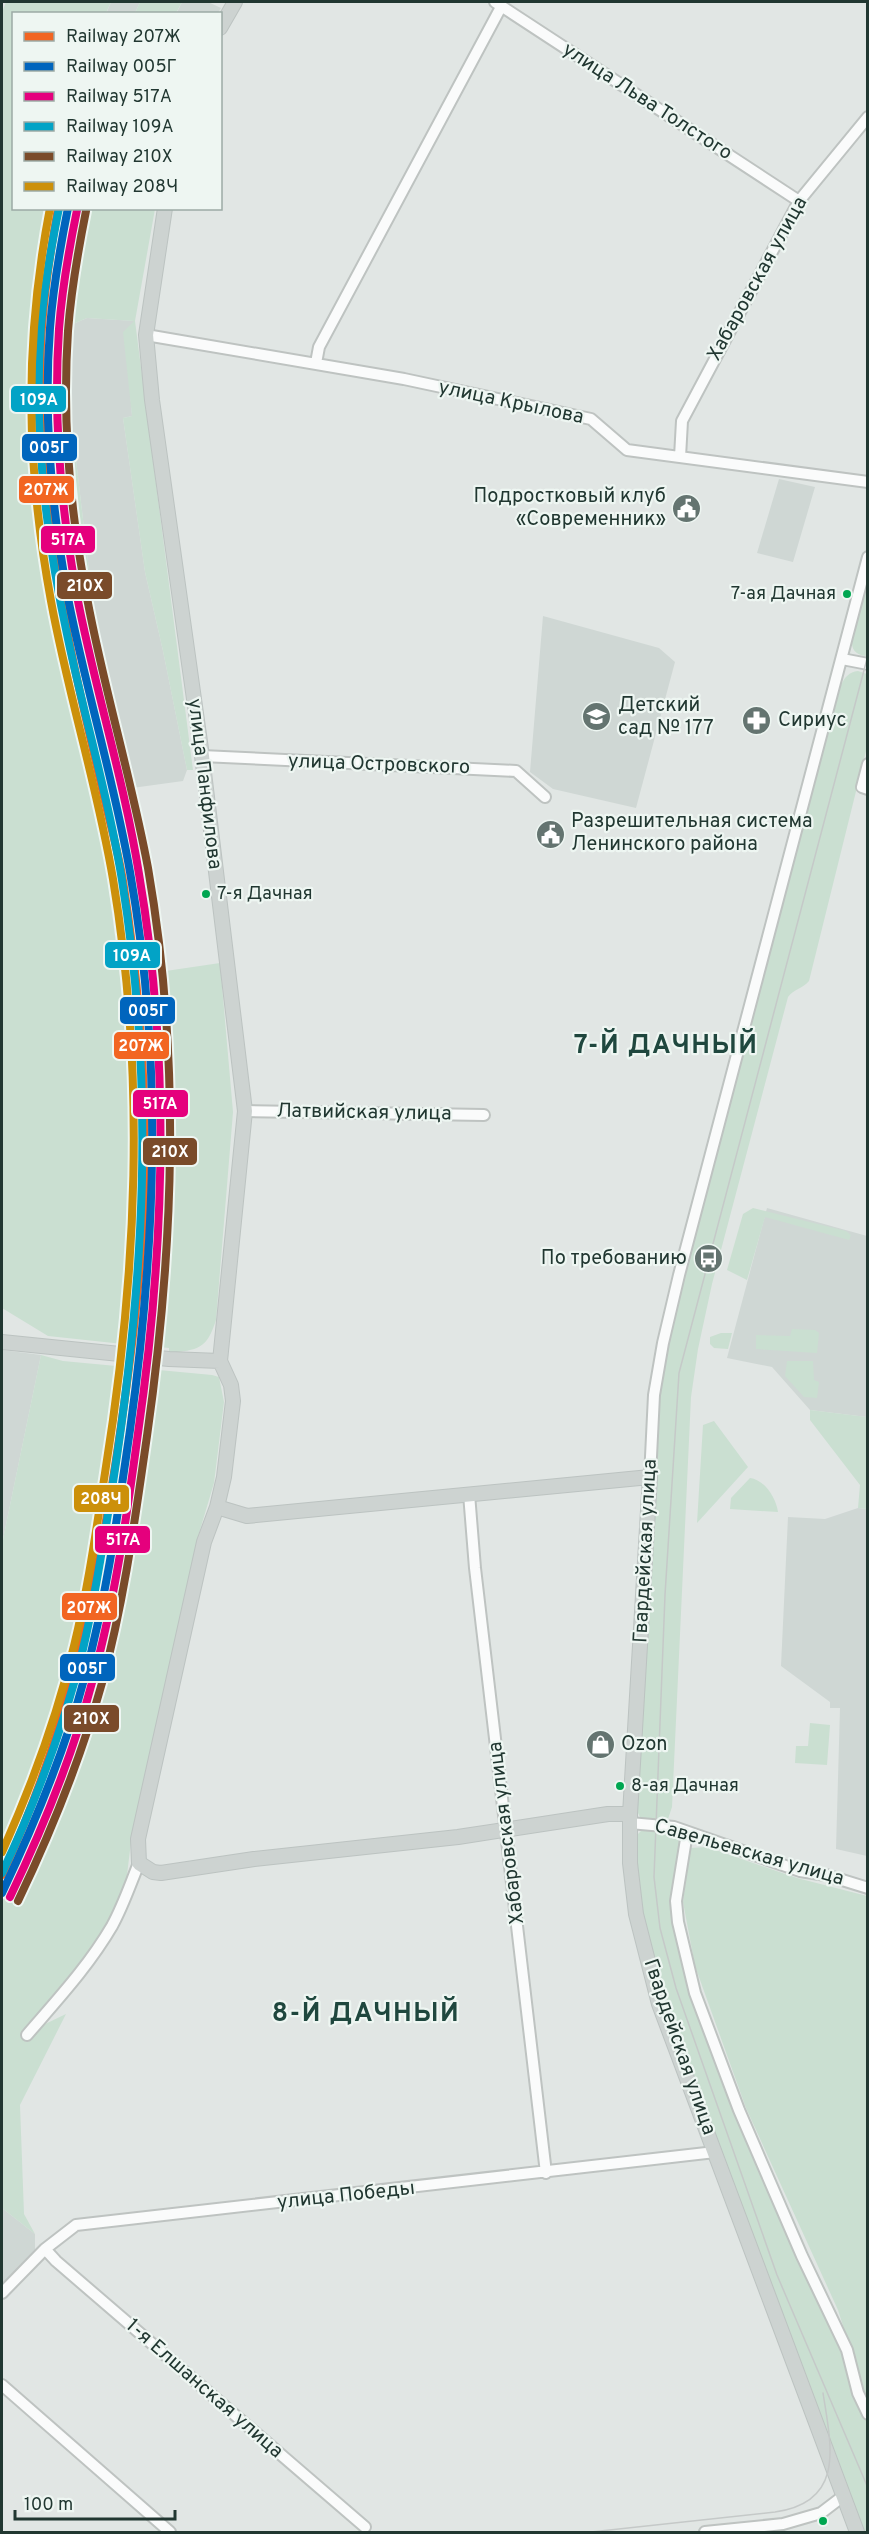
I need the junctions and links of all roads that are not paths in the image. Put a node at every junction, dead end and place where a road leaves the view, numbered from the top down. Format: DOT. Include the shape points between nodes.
graph roads {
  1 [pos="236,2"];
  2 [pos="498,4"];
  3 [pos="222,25"];
  4 [pos="867,117"];
  5 [pos="799,201"];
  6 [pos="165,210"];
  7 [pos="146,335"];
  8 [pos="316,363"];
  9 [pos="680,457"];
  10 [pos="867,482"];
  11 [pos="867,557"];
  12 [pos="842,659"];
  13 [pos="867,664"];
  14 [pos="202,756"];
  15 [pos="867,764"];
  16 [pos="867,789"];
  17 [pos="545,797"];
  18 [pos="245,1111"];
  19 [pos="484,1115"];
  20 [pos="2,1342"];
  21 [pos="220,1361"];
  22 [pos="650,1477"];
  23 [pos="469,1494"];
  24 [pos="217,1507"];
  25 [pos="630,1819"];
  26 [pos="507,1829"];
  27 [pos="687,1833"];
  28 [pos="139,1863"];
  29 [pos="867,1888"];
  30 [pos="27,2036"];
  31 [pos="715,2152"];
  32 [pos="546,2173"];
  33 [pos="45,2249"];
  34 [pos="2,2293"];
  35 [pos="2,2385"];
  36 [pos="867,2414"];
  37 [pos="842,2497"];
  38 [pos="365,2527"];
  39 [pos="170,2532"];
  40 [pos="705,2532"];
  41 [pos="857,2532"];
  1 -- 3 [label="main road"];
  2 -- 5 [label="street, улица Льва Толстого"];
  2 -- 8 [label="street" via="319,347"];
  4 -- 5 [label="street, Хабаровская улица"];
  5 -- 9 [label="street, Хабаровская улица" via="682,421"];
  6 -- 7 [label="main road, улица Панфилова"];
  7 -- 8 [label="street, улица Крылова"];
  7 -- 14 [label="main road, улица Панфилова"];
  8 -- 9 [label="street, улица Крылова" via="591,419 627,450"];
  9 -- 10 [label="street, улица Крылова"];
  11 -- 12 [label="street, Гвардейская улица"];
  12 -- 13 [label="street"];
  12 -- 22 [label="street, Гвардейская улица" via="668,1320 654,1395"];
  14 -- 17 [label="street, улица Островского" via="516,771"];
  14 -- 18 [label="main road, улица Панфилова"];
  15 -- 16 [label="street" via="862,787"];
  18 -- 19 [label="street, Латвийская улица"];
  18 -- 21 [label="main road, улица Панфилова"];
  20 -- 21 [label="main road"];
  21 -- 24 [label="main road" via="231,1385 233,1401"];
  22 -- 23 [label="main road"];
  22 -- 25 [label="main road, Гвардейская улица"];
  23 -- 24 [label="main road" via="247,1516"];
  23 -- 26 [label="street, Хабаровская улица"];
  24 -- 28 [label="main road" via="204,1542 138,1839"];
  25 -- 26 [label="main road" via="608,1814"];
  25 -- 27 [label="street, Савельевская улица"];
  25 -- 31 [label="main road, Гвардейская улица" via="636,1914 659,2004"];
  26 -- 28 [label="main road" via="161,1873"];
  26 -- 32 [label="street, Хабаровская улица"];
  27 -- 29 [label="street, Савельевская улица" via="800,1871"];
  27 -- 36 [label="street" via="676,1901 695,1994 739,2110 847,2350"];
  28 -- 30 [label="street" via="117,1916 86,1967"];
  31 -- 32 [label="street, улица Победы"];
  31 -- 37 [label="main road, Гвардейская улица"];
  32 -- 33 [label="street, улица Победы" via="76,2225"];
  33 -- 34 [label="street, улица Победы"];
  33 -- 38 [label="street, 1-я Елшанская улица"];
  35 -- 39 [label="street"];
  37 -- 40 [label="street" via="821,2513 783,2524"];
  37 -- 41 [label="main road, Гвардейская улица"];
}
